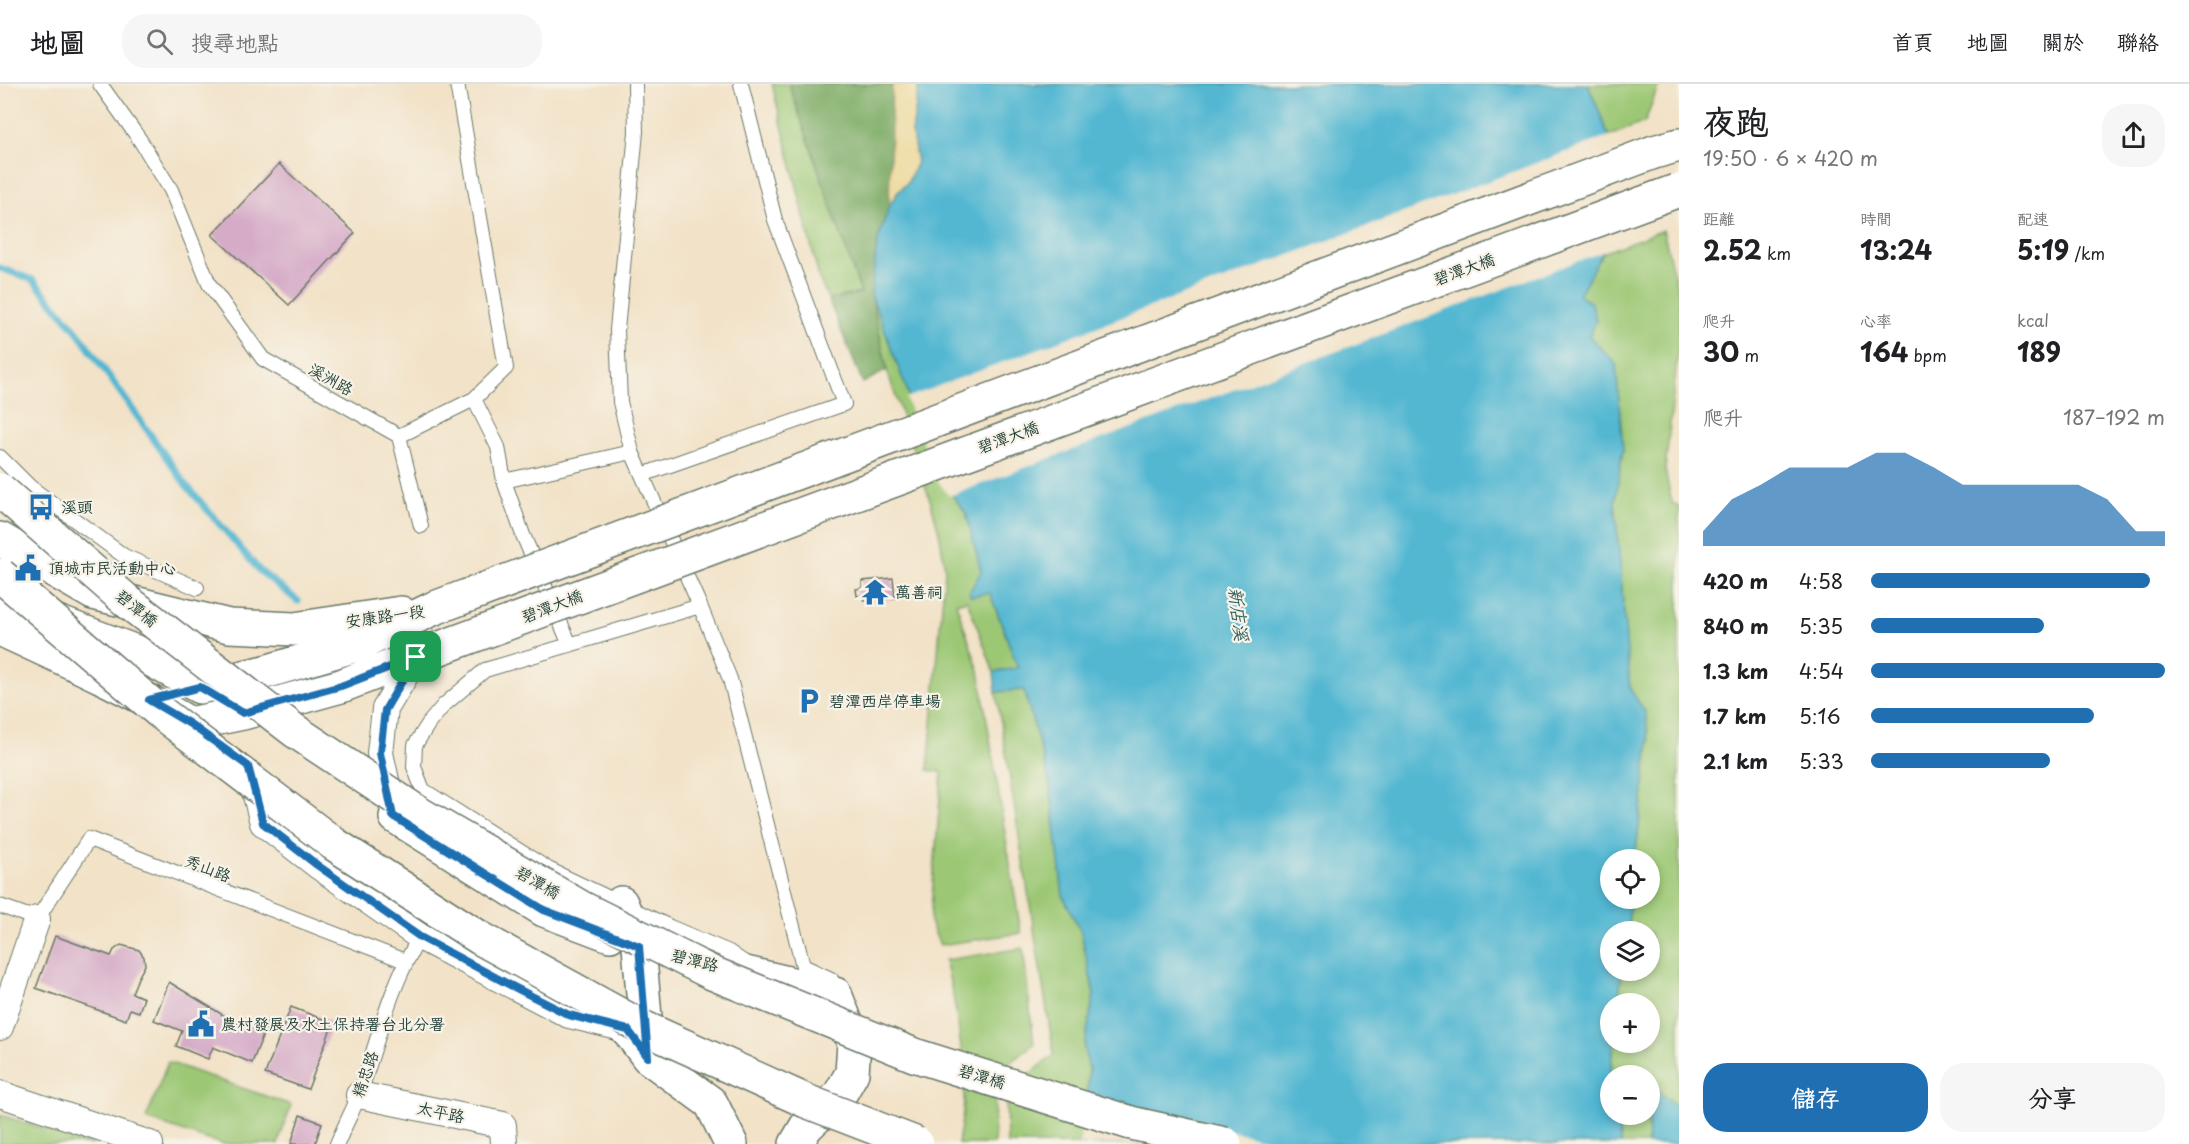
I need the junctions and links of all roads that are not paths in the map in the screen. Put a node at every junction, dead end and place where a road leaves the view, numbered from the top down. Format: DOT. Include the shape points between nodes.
graph roads {
  1 [pos="100,84"];
  2 [pos="457,84"];
  3 [pos="635,84"];
  4 [pos="741,84"];
  5 [pos="1666,148"];
  6 [pos="1678,190"];
  7 [pos="474,399"];
  8 [pos="399,436"];
  9 [pos="632,452"];
  10 [pos="0,457"];
  11 [pos="642,475"];
  12 [pos="504,482"];
  13 [pos="0,490"];
  14 [pos="421,526"];
  15 [pos="0,539"];
  16 [pos="0,575"];
  17 [pos="197,588"];
  18 [pos="0,600"];
  19 [pos="700,606"];
  20 [pos="432,609"];
  21 [pos="0,630"];
  22 [pos="570,645"];
  23 [pos="416,657"];
  24 [pos="200,687"];
  25 [pos="149,700"];
  26 [pos="243,713"];
  27 [pos="190,724"];
  28 [pos="248,766"];
  29 [pos="393,816"];
  30 [pos="621,903"];
  31 [pos="0,906"];
  32 [pos="37,919"];
  33 [pos="420,937"];
  34 [pos="639,946"];
  35 [pos="405,961"];
  36 [pos="766,978"];
  37 [pos="831,979"];
  38 [pos="0,1027"];
  39 [pos="628,1030"];
  40 [pos="648,1057"];
  41 [pos="0,1094"];
  42 [pos="359,1095"];
  43 [pos="150,1144"];
  44 [pos="337,1144"];
  45 [pos="504,1144"];
  46 [pos="731,1144"];
  47 [pos="796,1144"];
  48 [pos="917,1144"];
  49 [pos="1225,1144"];
  1 -- 8 [label="lane, 溪洲路" via="171,190 209,284 262,359"];
  2 -- 7 [label="lane" via="506,368"];
  3 -- 9 [label="lane" via="636,132 617,330 620,402"];
  4 -- 11 [label="lane" via="775,220 844,404"];
  5 -- 20 [label="main road, bridge"];
  6 -- 23 [label="main road, 碧潭大橋, bridge"];
  7 -- 8 [label="lane"];
  7 -- 12 [label="lane" via="498,447"];
  8 -- 14 [label="lane"];
  9 -- 11 [label="lane"];
  9 -- 12 [label="lane"];
  10 -- 17 [label="lane" via="30,487 124,556"];
  11 -- 19 [label="lane"];
  12 -- 22 [label="lane"];
  13 -- 49 [label="main road, 碧潭橋, bridge" via="128,602 295,731 420,814 582,908 712,973 914,1055 1131,1123"];
  15 -- 20 [label="main road, 安康路一段" via="93,593 229,626 294,629"];
  16 -- 48 [label="main road, bridge" via="160,712 334,844 480,938 640,1026 806,1101"];
  18 -- 24 [label="main road" via="141,654"];
  19 -- 22 [label="lane"];
  19 -- 37 [label="lane" via="730,678 803,966"];
  20 -- 24 [label="main road, 安康路一段" via="360,644"];
  21 -- 25 [label="main road"];
  22 -- 30 [label="lane" via="485,670 475,677 429,723 415,745 414,767 423,790 548,869"];
  23 -- 26 [label="main road, 碧潭大橋" via="341,686"];
  23 -- 29 [label="street" via="385,710 380,753"];
  24 -- 25 [label="main road, 安康路一段"];
  24 -- 26 [label="main road, 碧潭路"];
  25 -- 27 [label="main road"];
  26 -- 27 [label="main road"];
  26 -- 29 [label="main road, 碧潭路" via="330,769"];
  27 -- 28 [label="main road"];
  28 -- 33 [label="street" via="263,823"];
  28 -- 39 [label="main road" via="419,884 521,943"];
  29 -- 34 [label="main road, 碧潭路" via="544,910"];
  30 -- 34 [label="main road"];
  30 -- 36 [label="lane" via="729,952"];
  31 -- 32 [label="lane"];
  32 -- 35 [label="lane, 秀山路" via="89,839"];
  32 -- 38 [label="street"];
  33 -- 35 [label="lane, 精忠路"];
  33 -- 39 [label="street" via="569,1015"];
  34 -- 36 [label="main road, 碧潭路"];
  34 -- 40 [label="main road"];
  35 -- 42 [label="lane, 精忠路"];
  36 -- 47 [label="main road, 碧潭路" via="835,994 854,1043 852,1073 839,1096 806,1127"];
  39 -- 40 [label="main road"];
  40 -- 46 [label="main road" via="711,1103"];
  41 -- 43 [label="street"];
  42 -- 44 [label="lane, 精忠路"];
  42 -- 45 [label="street, 太平路" via="503,1125"];
}
